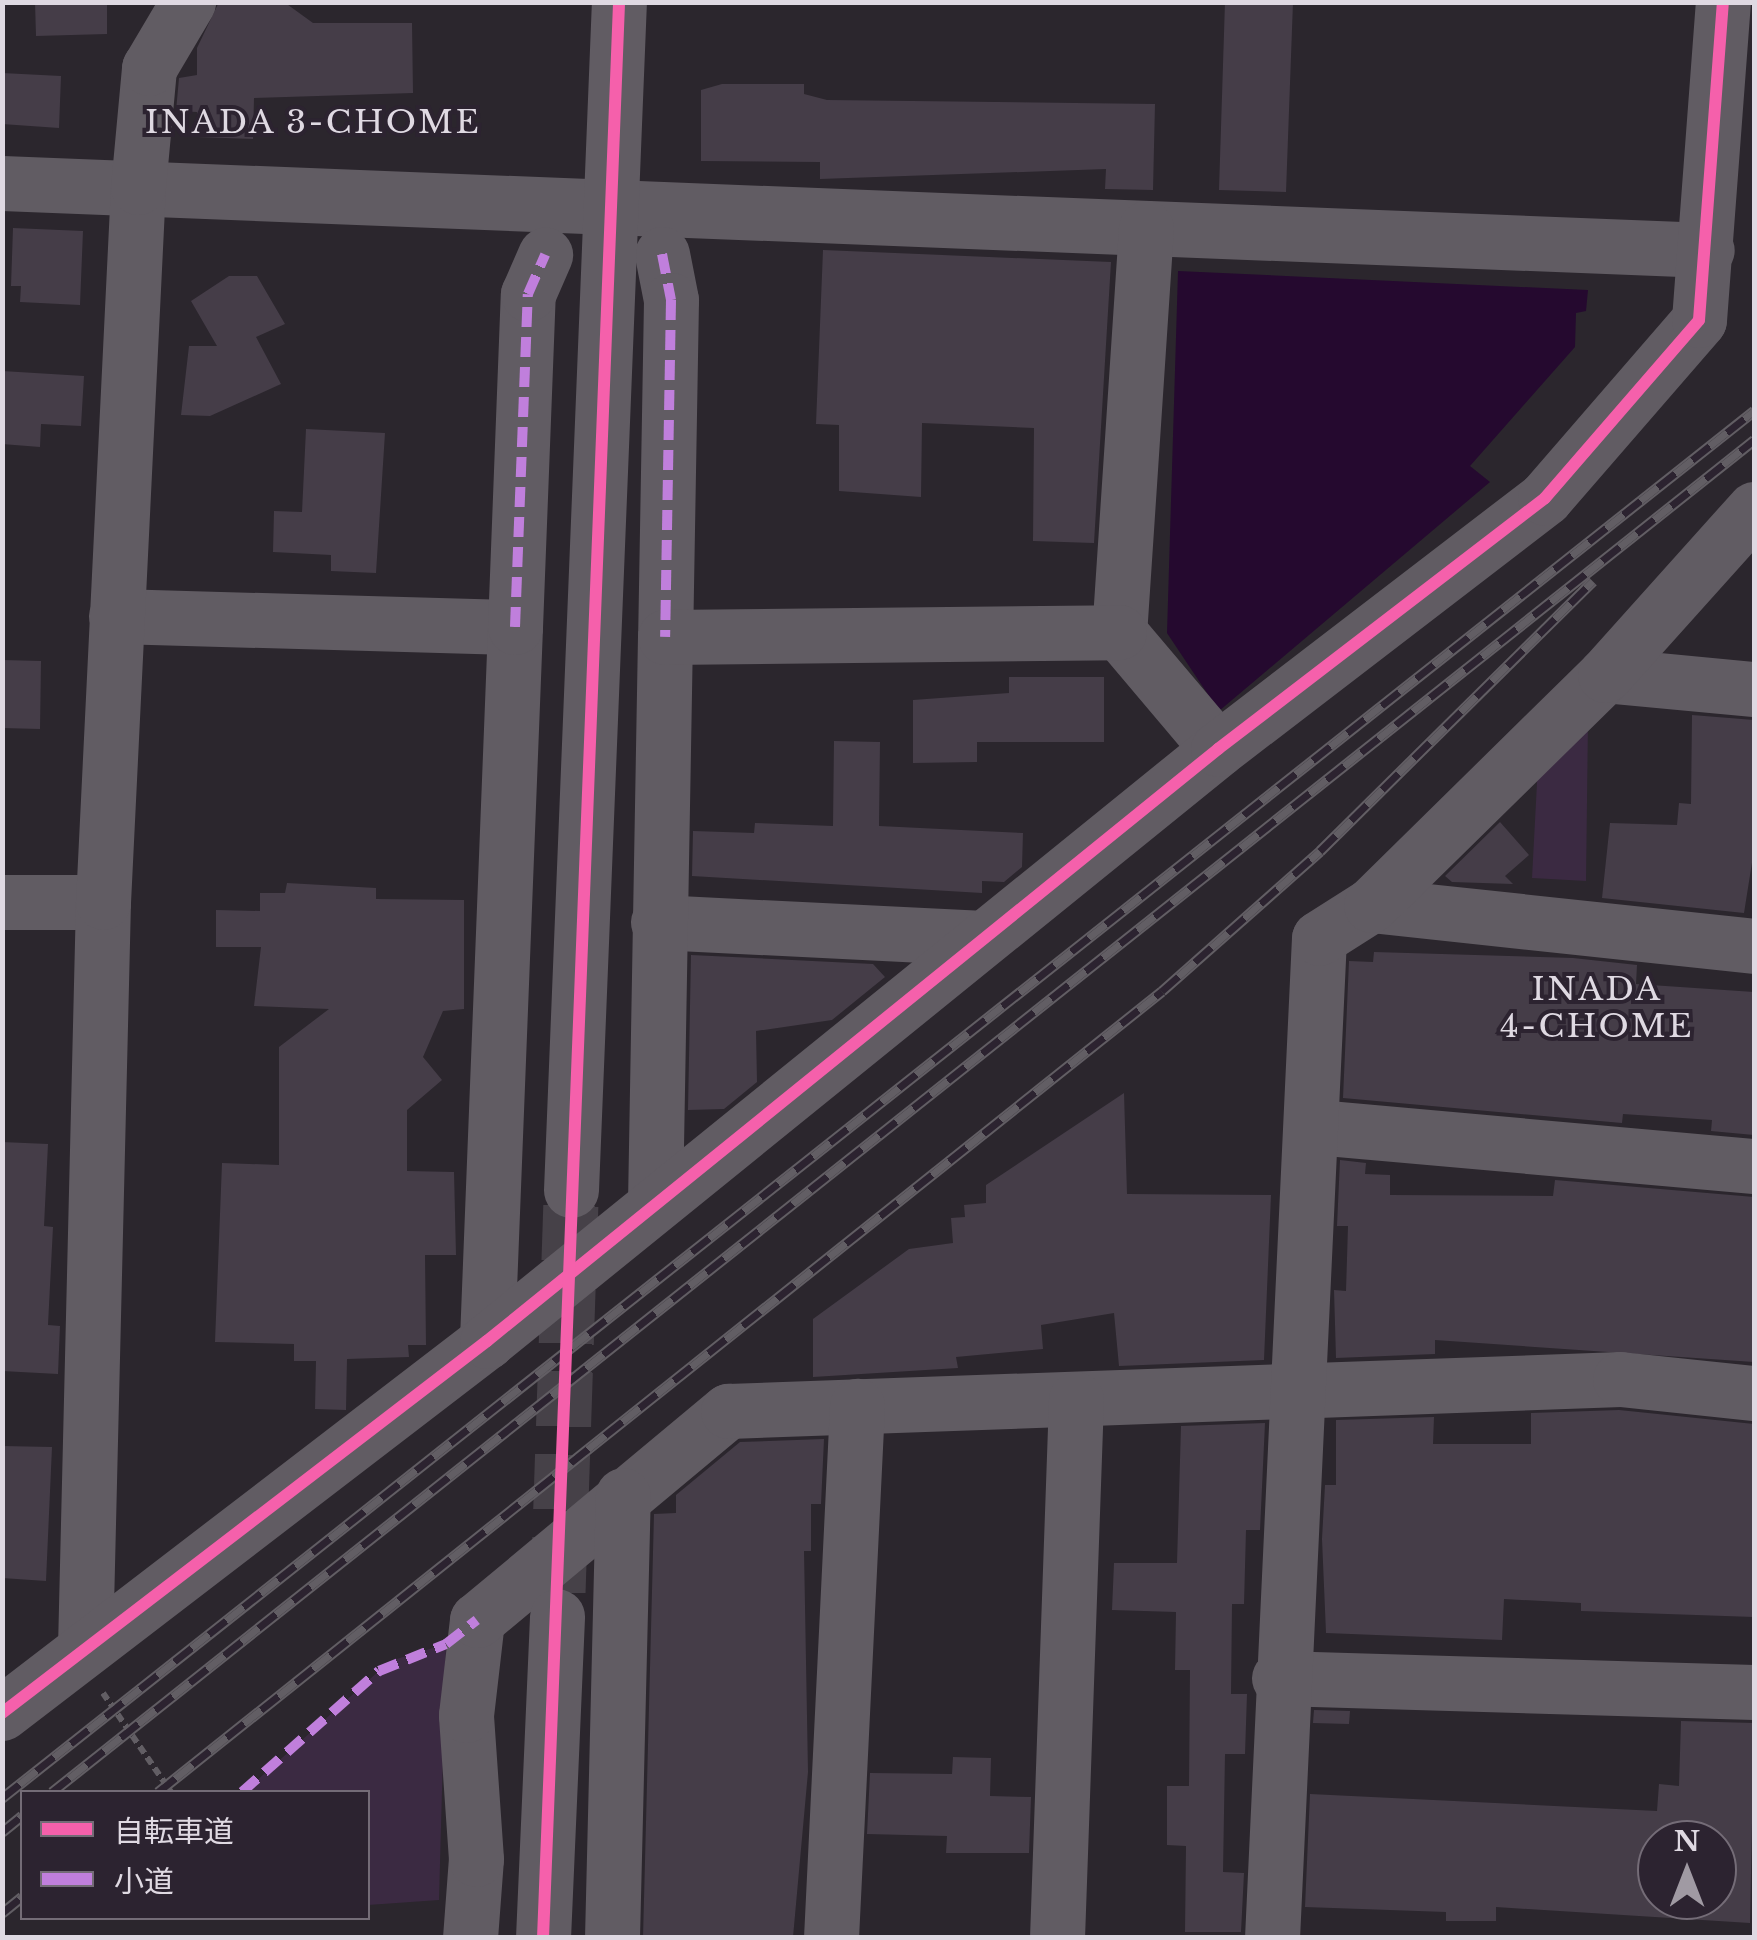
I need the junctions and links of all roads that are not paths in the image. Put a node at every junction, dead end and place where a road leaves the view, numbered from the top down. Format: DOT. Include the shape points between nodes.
graph roads {
  1 [pos="188,2"];
  2 [pos="618,2"];
  3 [pos="1723,2"];
  4 [pos="2,183"];
  5 [pos="138,188"];
  6 [pos="608,206"];
  7 [pos="1146,228"];
  8 [pos="1707,250"];
  9 [pos="662,254"];
  10 [pos="545,255"];
  11 [pos="1754,509"];
  12 [pos="116,616"];
  13 [pos="516,627"];
  14 [pos="1119,632"];
  15 [pos="665,638"];
  16 [pos="1605,675"];
  17 [pos="1754,690"];
  18 [pos="1218,749"];
  19 [pos="2,902"];
  20 [pos="103,902"];
  21 [pos="1371,905"];
  22 [pos="658,922"];
  23 [pos="984,938"];
  24 [pos="1754,946"];
  25 [pos="1316,1127"];
  26 [pos="1754,1166"];
  27 [pos="571,1190"];
  28 [pos="654,1203"];
  29 [pos="487,1341"];
  30 [pos="1754,1394"];
  31 [pos="1303,1396"];
  32 [pos="1076,1399"];
  33 [pos="857,1406"];
  34 [pos="623,1495"];
  35 [pos="557,1616"];
  36 [pos="81,1651"];
  37 [pos="1279,1678"];
  38 [pos="1754,1692"];
  39 [pos="2,1713"];
  40 [pos="470,1938"];
  41 [pos="543,1938"];
  42 [pos="612,1938"];
  43 [pos="831,1938"];
  44 [pos="1057,1938"];
  45 [pos="1272,1938"];
  1 -- 5 [label="street" via="149,68"];
  2 -- 6 [label="street"];
  3 -- 8 [label="street"];
  4 -- 5 [label="street"];
  5 -- 6 [label="street"];
  5 -- 12 [label="street"];
  6 -- 7 [label="street"];
  6 -- 27 [label="street"];
  7 -- 8 [label="street"];
  7 -- 14 [label="street"];
  8 -- 18 [label="street" via="1700,320 1544,498"];
  9 -- 15 [label="street" via="671,300"];
  10 -- 13 [label="street" via="528,294"];
  11 -- 16 [label="street"];
  12 -- 13 [label="street"];
  12 -- 20 [label="street"];
  13 -- 29 [label="street"];
  14 -- 15 [label="street"];
  14 -- 18 [label="street"];
  15 -- 22 [label="street"];
  16 -- 17 [label="street"];
  16 -- 21 [label="street"];
  18 -- 23 [label="street"];
  19 -- 20 [label="street"];
  20 -- 36 [label="street"];
  21 -- 24 [label="street"];
  21 -- 25 [label="street" via="1319,938"];
  22 -- 23 [label="street"];
  22 -- 28 [label="street"];
  23 -- 28 [label="street"];
  25 -- 26 [label="street"];
  25 -- 31 [label="street"];
  28 -- 29 [label="street"];
  29 -- 36 [label="street"];
  30 -- 31 [label="street" via="1620,1379"];
  31 -- 32 [label="street"];
  31 -- 37 [label="street"];
  32 -- 33 [label="street"];
  32 -- 44 [label="street"];
  33 -- 34 [label="street" via="728,1412"];
  33 -- 43 [label="street"];
  34 -- 40 [label="street" via="477,1620 466,1715 476,1860"];
  34 -- 42 [label="street"];
  35 -- 41 [label="street"];
  36 -- 39 [label="street"];
  37 -- 38 [label="street"];
  37 -- 45 [label="street"];
}
